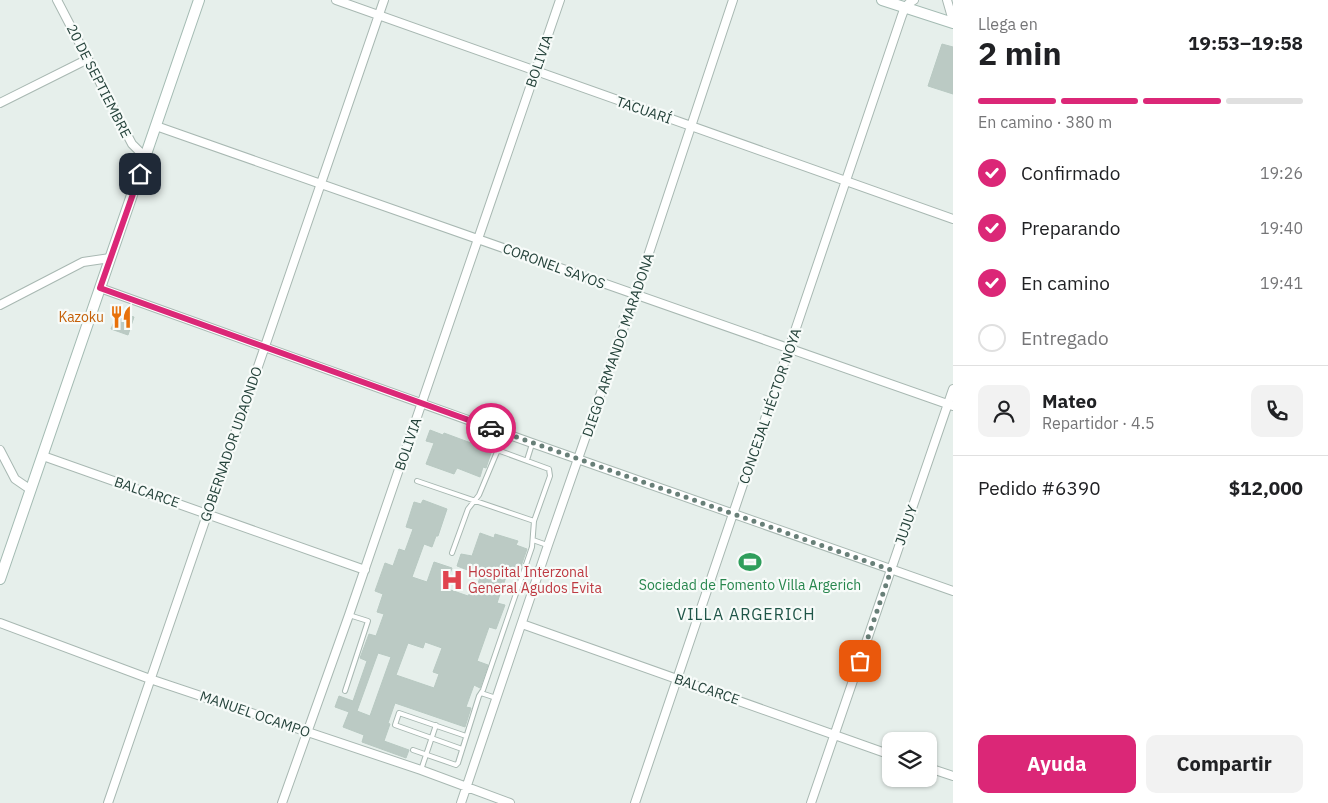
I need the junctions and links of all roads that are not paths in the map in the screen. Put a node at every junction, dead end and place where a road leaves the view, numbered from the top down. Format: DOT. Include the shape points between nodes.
graph roads {
  1 [pos="57,0"];
  2 [pos="199,0"];
  3 [pos="336,0"];
  4 [pos="384,0"];
  5 [pos="560,0"];
  6 [pos="733,0"];
  7 [pos="882,0"];
  8 [pos="914,0"];
  9 [pos="947,0"];
  10 [pos="905,8"];
  11 [pos="379,15"];
  12 [pos="953,22"];
  13 [pos="88,59"];
  14 [pos="536,72"];
  15 [pos="0,103"];
  16 [pos="156,126"];
  17 [pos="692,126"];
  18 [pos="146,158"];
  19 [pos="847,181"];
  20 [pos="321,185"];
  21 [pos="953,219"];
  22 [pos="478,239"];
  23 [pos="110,258"];
  24 [pos="100,288"];
  25 [pos="635,295"];
  26 [pos="0,306"];
  27 [pos="264,347"];
  28 [pos="790,348"];
  29 [pos="953,389"];
  30 [pos="422,403"];
  31 [pos="951,405"];
  32 [pos="532,443"];
  33 [pos="0,450"];
  34 [pos="43,456"];
  35 [pos="527,460"];
  36 [pos="578,460"];
  37 [pos="417,481"];
  38 [pos="31,490"];
  39 [pos="474,502"];
  40 [pos="208,513"];
  41 [pos="734,514"];
  42 [pos="534,521"];
  43 [pos="533,540"];
  44 [pos="548,545"];
  45 [pos="452,553"];
  46 [pos="365,570"];
  47 [pos="891,570"];
  48 [pos="0,579"];
  49 [pos="953,592"];
  50 [pos="349,615"];
  51 [pos="0,624"];
  52 [pos="522,624"];
  53 [pos="150,679"];
  54 [pos="678,679"];
  55 [pos="345,691"];
  56 [pos="481,693"];
  57 [pos="496,698"];
  58 [pos="436,725"];
  59 [pos="308,732"];
  60 [pos="835,735"];
  61 [pos="466,736"];
  62 [pos="431,738"];
  63 [pos="462,749"];
  64 [pos="413,750"];
  65 [pos="882,751"];
  66 [pos="426,754"];
  67 [pos="421,770"];
  68 [pos="937,771"];
  69 [pos="953,776"];
  70 [pos="467,787"];
  71 [pos="108,803"];
  72 [pos="282,803"];
  73 [pos="461,803"];
  74 [pos="510,803"];
  75 [pos="635,803"];
  76 [pos="811,803"];
  1 -- 13 [label="street, 20 DE SEPTIEMBRE"];
  2 -- 16 [label="street"];
  3 -- 11 [label="street, TACUARÍ"];
  4 -- 11 [label="street, GOBERNADOR UDAONDO"];
  5 -- 14 [label="street, BOLIVIA"];
  6 -- 17 [label="street, DIEGO ARMANDO MARADONA"];
  7 -- 10 [label="street"];
  8 -- 10 [label="street"];
  9 -- 12 [label="street"];
  10 -- 12 [label="street"];
  10 -- 19 [label="street, CONCEJAL HÉCTOR NOYA"];
  11 -- 14 [label="street, TACUARÍ"];
  11 -- 20 [label="street, GOBERNADOR UDAONDO"];
  13 -- 15 [label="street"];
  13 -- 18 [label="street, 20 DE SEPTIEMBRE" via="132,144"];
  14 -- 17 [label="street, TACUARÍ"];
  14 -- 22 [label="street, BOLIVIA"];
  16 -- 18 [label="street"];
  16 -- 20 [label="street, CORONEL SAYOS"];
  17 -- 19 [label="street, TACUARÍ"];
  17 -- 25 [label="street, DIEGO ARMANDO MARADONA"];
  18 -- 23 [label="street"];
  19 -- 21 [label="street, TACUARÍ"];
  19 -- 28 [label="street, CONCEJAL HÉCTOR NOYA"];
  20 -- 22 [label="street, CORONEL SAYOS"];
  20 -- 27 [label="street, GOBERNADOR UDAONDO"];
  22 -- 25 [label="street, CORONEL SAYOS"];
  22 -- 30 [label="street, BOLIVIA"];
  23 -- 24 [label="street"];
  23 -- 26 [label="street" via="83,262"];
  24 -- 27 [label="street"];
  24 -- 34 [label="street"];
  25 -- 28 [label="street, CORONEL SAYOS"];
  25 -- 36 [label="street, DIEGO ARMANDO MARADONA"];
  27 -- 30 [label="street"];
  27 -- 40 [label="street, GOBERNADOR UDAONDO"];
  28 -- 31 [label="street, CORONEL SAYOS"];
  28 -- 41 [label="street, CONCEJAL HÉCTOR NOYA"];
  29 -- 31 [label="street, JUJUY"];
  30 -- 32 [label="street"];
  30 -- 46 [label="street, BOLIVIA"];
  31 -- 47 [label="street, JUJUY"];
  32 -- 35 [label="lane"];
  32 -- 36 [label="street"];
  33 -- 38 [label="street" via="15,479"];
  34 -- 38 [label="street"];
  34 -- 40 [label="street, BALCARCE"];
  35 -- 39 [label="lane" via="497,452"];
  35 -- 42 [label="lane" via="547,468 550,473"];
  36 -- 41 [label="street"];
  36 -- 44 [label="street, DIEGO ARMANDO MARADONA"];
  37 -- 39 [label="lane"];
  38 -- 48 [label="street"];
  39 -- 42 [label="lane"];
  39 -- 45 [label="lane" via="468,509"];
  40 -- 46 [label="street, BALCARCE"];
  40 -- 53 [label="street, GOBERNADOR UDAONDO"];
  41 -- 47 [label="street"];
  41 -- 54 [label="street, CONCEJAL HÉCTOR NOYA"];
  42 -- 43 [label="lane"];
  43 -- 44 [label="lane"];
  43 -- 56 [label="lane"];
  44 -- 52 [label="street, DIEGO ARMANDO MARADONA"];
  46 -- 50 [label="street, BOLIVIA"];
  47 -- 49 [label="street"];
  47 -- 60 [label="street, JUJUY"];
  50 -- 55 [label="lane" via="368,621"];
  50 -- 59 [label="street, BOLIVIA"];
  51 -- 53 [label="street, MANUEL OCAMPO"];
  52 -- 54 [label="street, BALCARCE"];
  52 -- 57 [label="street, DIEGO ARMANDO MARADONA"];
  53 -- 59 [label="street, MANUEL OCAMPO"];
  53 -- 71 [label="street, GOBERNADOR UDAONDO"];
  54 -- 60 [label="street, BALCARCE"];
  54 -- 75 [label="street, CONCEJAL HÉCTOR NOYA"];
  56 -- 57 [label="lane"];
  56 -- 61 [label="lane"];
  57 -- 70 [label="street, DIEGO ARMANDO MARADONA"];
  58 -- 61 [label="lane"];
  58 -- 62 [label="lane"];
  58 -- 62 [label="lane" via="399,712 395,725"];
  59 -- 67 [label="street, MANUEL OCAMPO"];
  59 -- 72 [label="street, BOLIVIA"];
  60 -- 65 [label="street, BALCARCE"];
  60 -- 76 [label="street, JUJUY"];
  61 -- 63 [label="lane"];
  62 -- 63 [label="lane"];
  62 -- 66 [label="lane"];
  63 -- 66 [label="lane" via="457,765"];
  64 -- 66 [label="lane"];
  66 -- 67 [label="lane"];
  67 -- 70 [label="street, MANUEL OCAMPO"];
  68 -- 69 [label="street"];
  70 -- 73 [label="street, DIEGO ARMANDO MARADONA"];
  70 -- 74 [label="street, MANUEL OCAMPO"];
}
